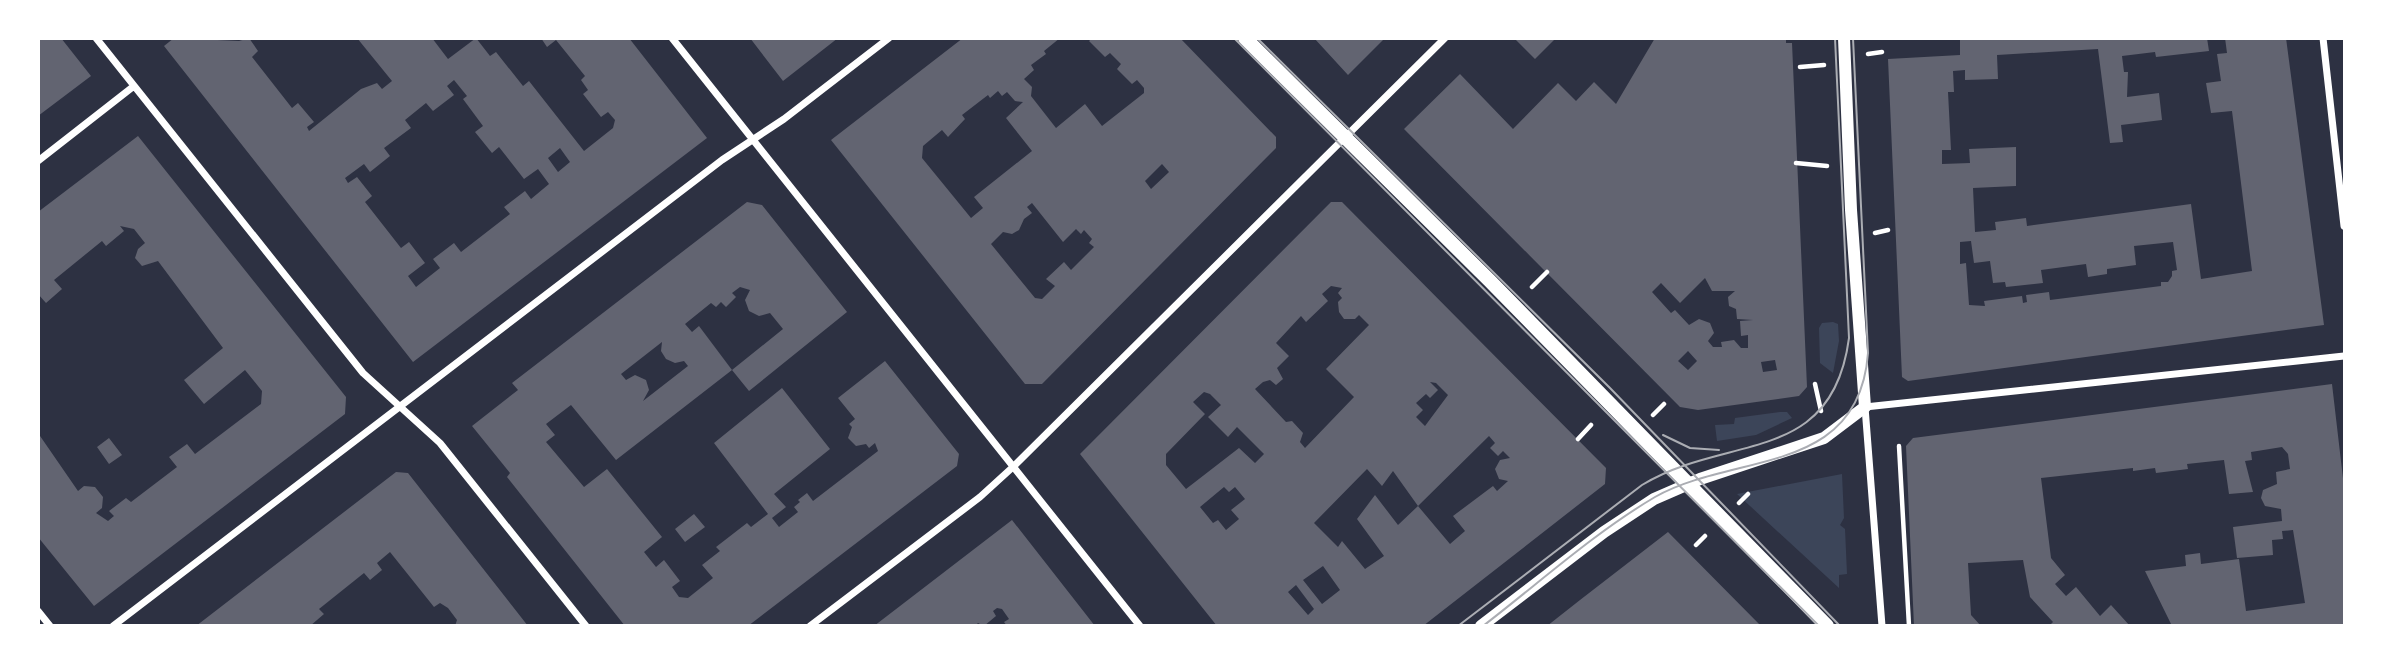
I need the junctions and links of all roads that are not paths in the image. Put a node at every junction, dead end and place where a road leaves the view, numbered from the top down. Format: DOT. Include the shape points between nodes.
graph roads {
  1 [pos="96,38"];
  2 [pos="672,38"];
  3 [pos="889,38"];
  4 [pos="1245,38"];
  5 [pos="1446,38"];
  6 [pos="1844,38"];
  7 [pos="2323,38"];
  8 [pos="134,86"];
  9 [pos="1343,137"];
  10 [pos="753,140"];
  11 [pos="38,161"];
  12 [pos="2343,211"];
  13 [pos="2344,226"];
  14 [pos="2344,356"];
  15 [pos="1865,407"];
  16 [pos="399,408"];
  17 [pos="1014,466"];
  18 [pos="1688,485"];
  19 [pos="38,611"];
  20 [pos="50,625"];
  21 [pos="113,625"];
  22 [pos="586,625"];
  23 [pos="810,625"];
  24 [pos="1140,625"];
  25 [pos="1481,625"];
  26 [pos="1827,625"];
  27 [pos="1882,625"];
  1 -- 8 [label="street"];
  2 -- 10 [label="street"];
  3 -- 10 [label="street"];
  4 -- 9 [label="main road"];
  5 -- 9 [label="street"];
  6 -- 15 [label="street"];
  7 -- 12 [label="street"];
  8 -- 11 [label="street"];
  8 -- 16 [label="street" via="363,373"];
  9 -- 17 [label="street"];
  9 -- 18 [label="main road"];
  10 -- 16 [label="street" via="722,159"];
  10 -- 17 [label="street"];
  12 -- 13 [label="street"];
  14 -- 15 [label="street"];
  15 -- 18 [label="street" via="1825,438"];
  15 -- 27 [label="street"];
  16 -- 21 [label="street"];
  16 -- 22 [label="street" via="440,443"];
  17 -- 23 [label="street" via="980,497"];
  17 -- 24 [label="street"];
  18 -- 25 [label="street" via="1654,499 1604,532"];
  18 -- 26 [label="main road"];
  19 -- 20 [label="street"];
}
